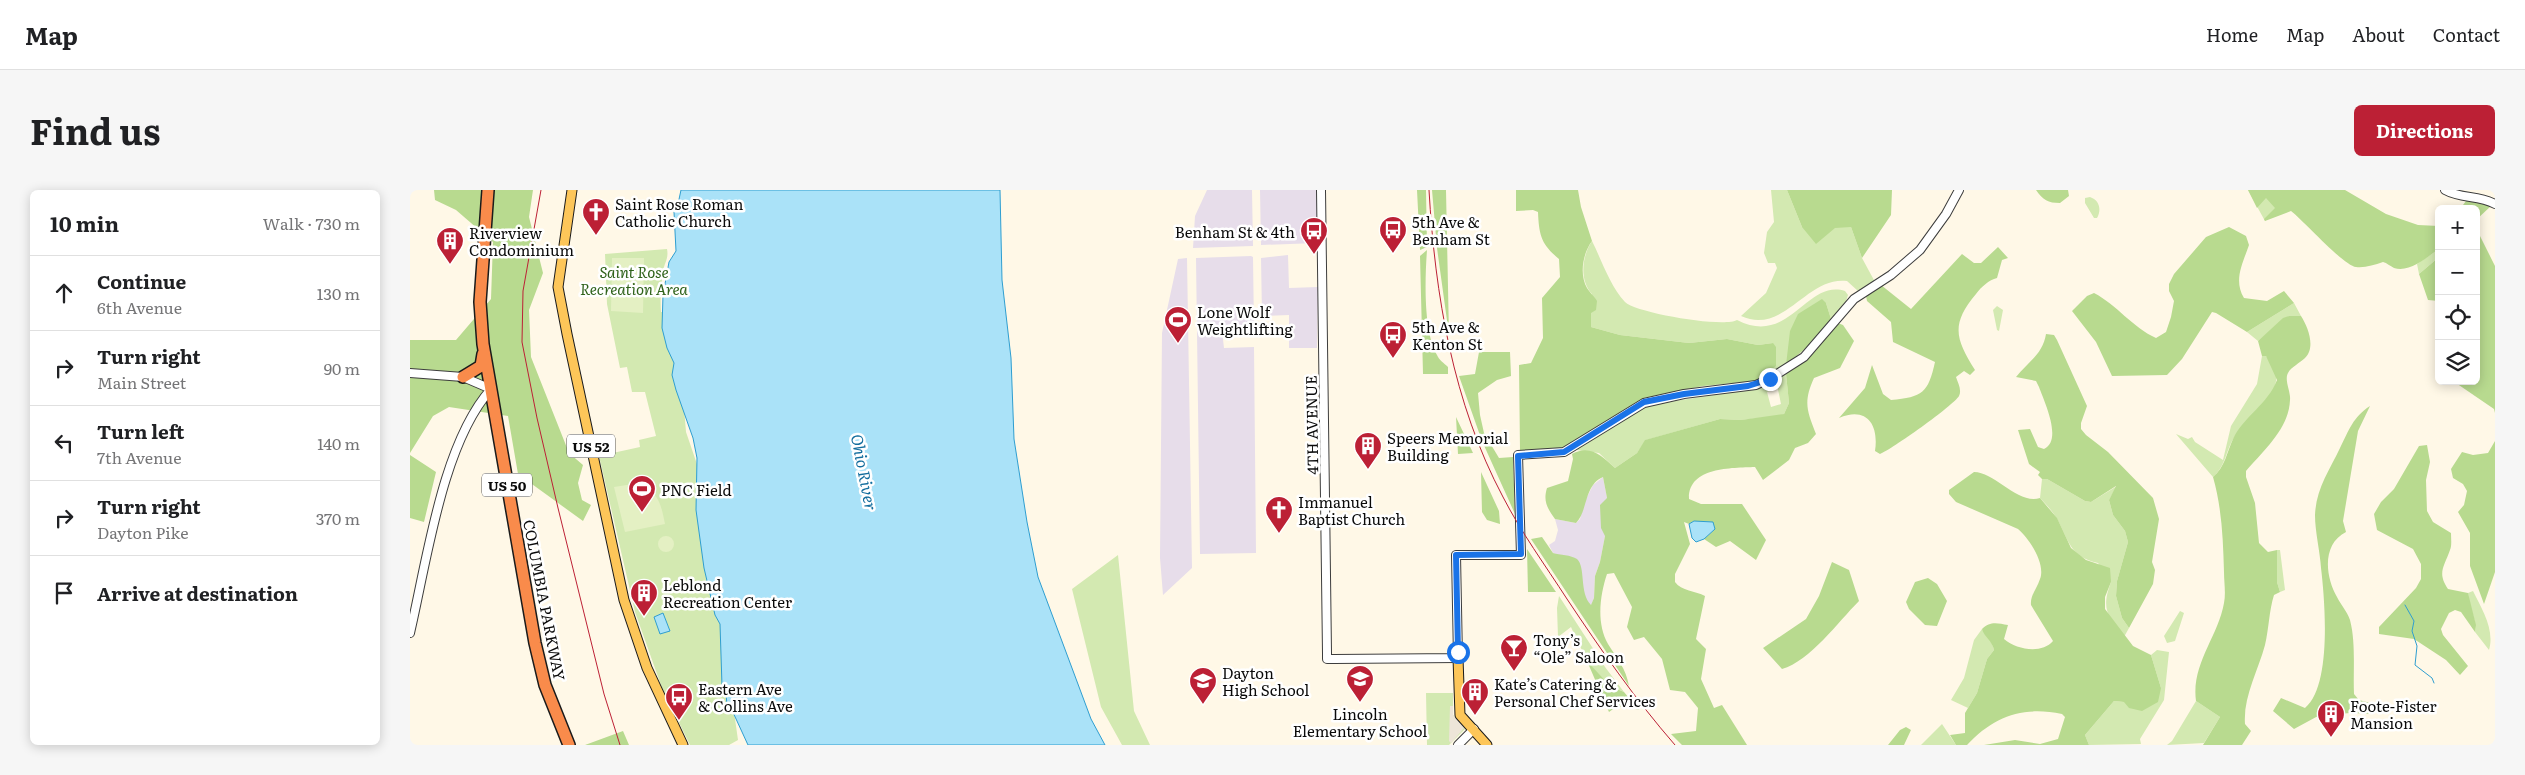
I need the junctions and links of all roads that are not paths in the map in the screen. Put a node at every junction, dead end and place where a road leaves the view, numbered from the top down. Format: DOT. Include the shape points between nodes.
graph roads {
  1 [pos="488,190"];
  2 [pos="572,190"];
  3 [pos="1321,190"];
  4 [pos="1959,190"];
  5 [pos="2445,190"];
  6 [pos="2495,204"];
  7 [pos="483,344"];
  8 [pos="410,373"];
  9 [pos="463,377"];
  10 [pos="491,390"];
  11 [pos="410,633"];
  12 [pos="1458,658"];
  13 [pos="1474,729"];
  14 [pos="567,740"];
  15 [pos="683,745"];
  16 [pos="1458,745"];
  17 [pos="1487,745"];
  1 -- 7 [label="highway, COLUMBIA PARKWAY / US 50" via="480,302"];
  2 -- 15 [label="main road, US 52" via="558,287 566,334 624,600 648,668"];
  3 -- 12 [label="street, 4TH AVENUE" via="1327,659"];
  4 -- 12 [label="street" via="1920,250 1891,275 1854,299 1804,357 1771,378 1756,385 1644,402 1564,452 1518,456 1521,554 1456,555"];
  5 -- 6 [label="street"];
  7 -- 9 [label="highway" via="481,366"];
  7 -- 10 [label="highway, COLUMBIA PARKWAY / US 50"];
  8 -- 9 [label="street"];
  9 -- 10 [label="street"];
  10 -- 11 [label="street" via="469,420 449,469"];
  10 -- 14 [label="highway, COLUMBIA PARKWAY / US 50" via="535,643 545,685"];
  12 -- 13 [label="main road" via="1460,715"];
  13 -- 16 [label="street"];
  13 -- 17 [label="main road"];
}
